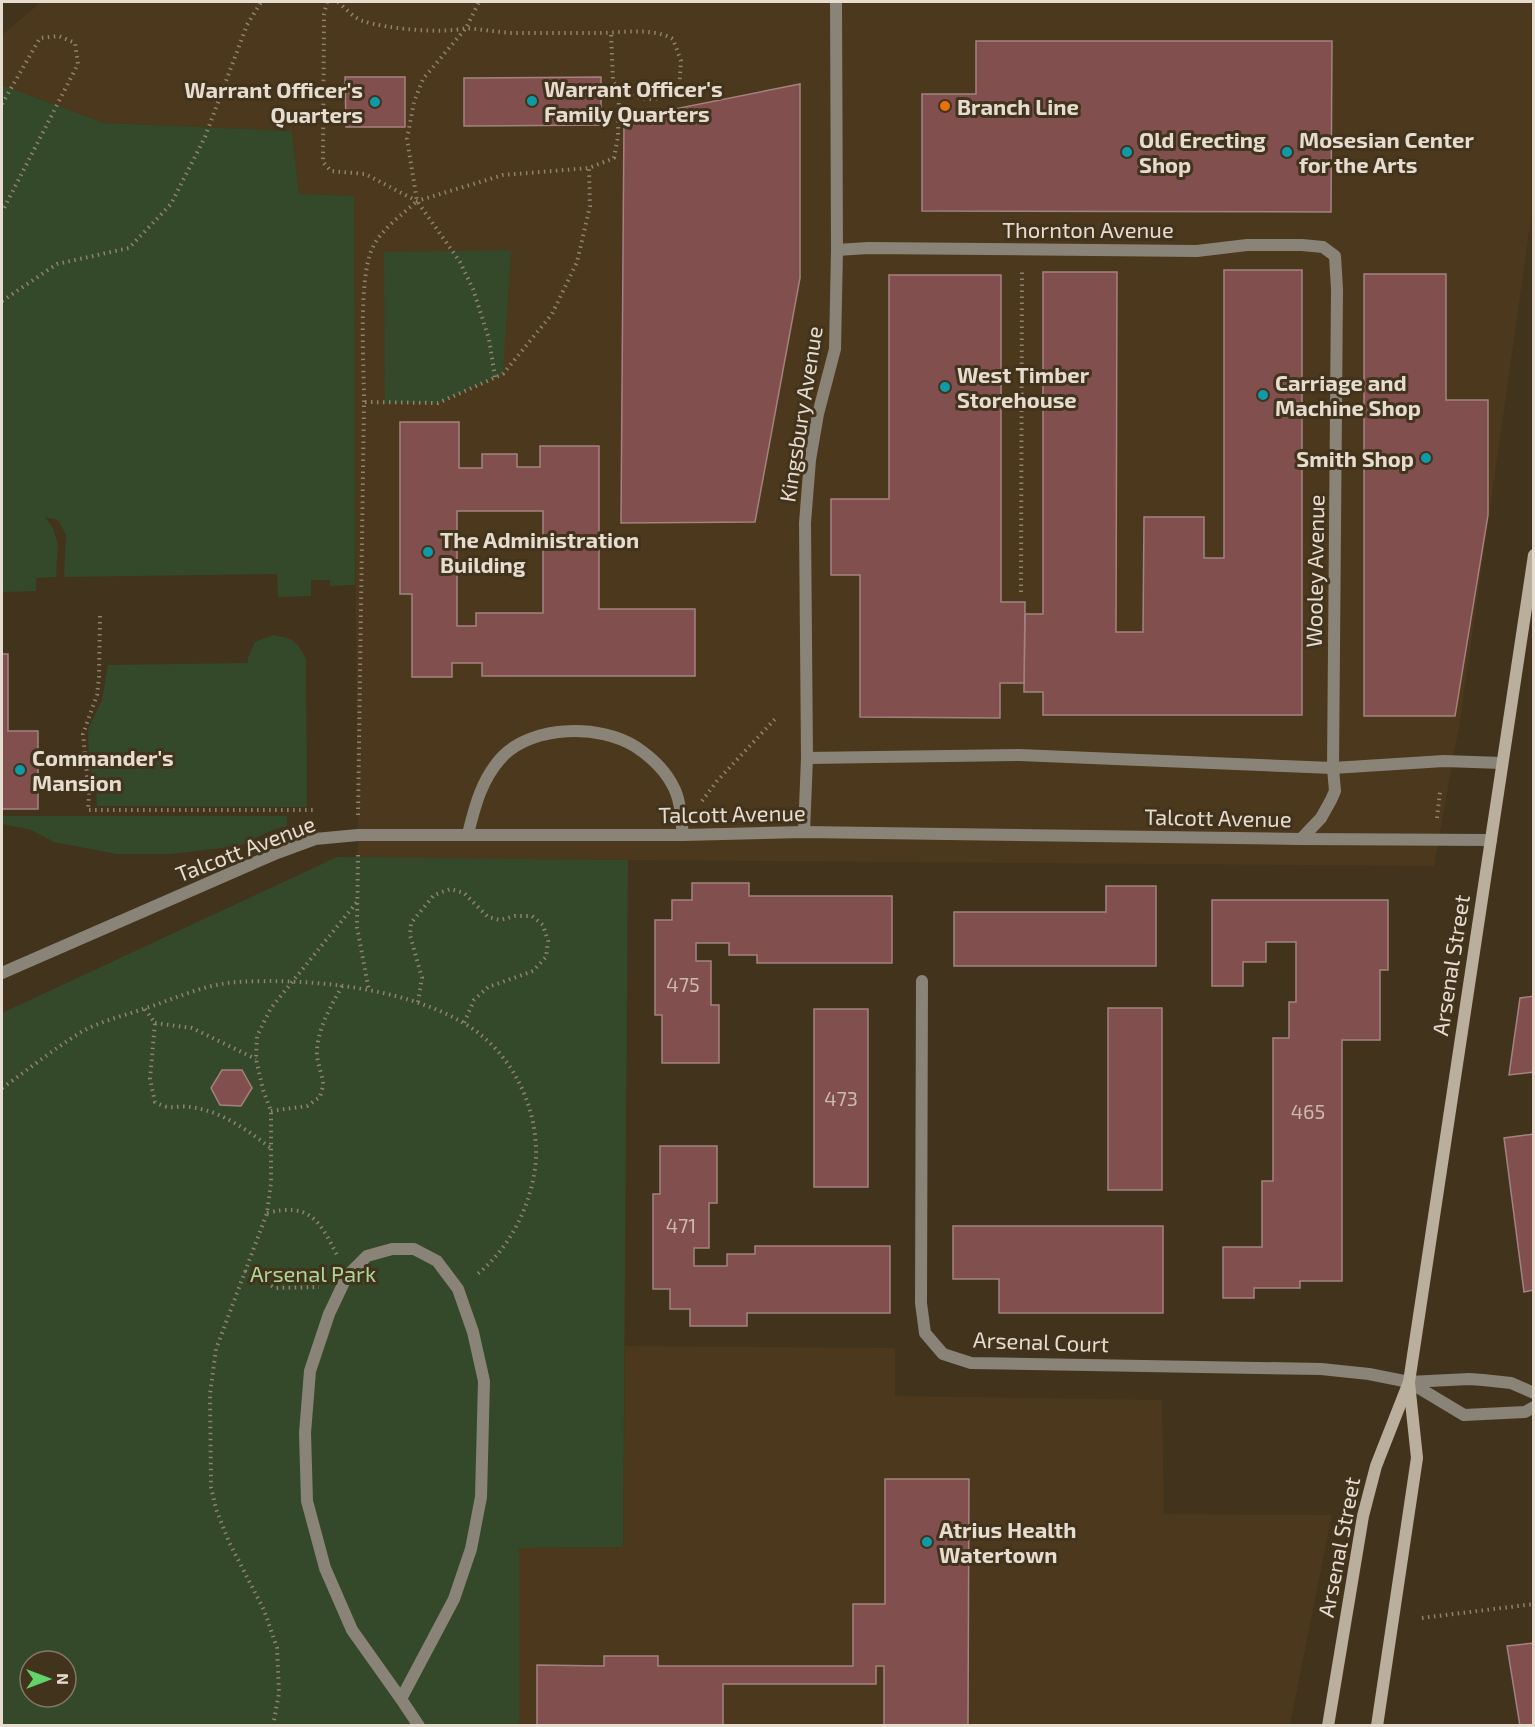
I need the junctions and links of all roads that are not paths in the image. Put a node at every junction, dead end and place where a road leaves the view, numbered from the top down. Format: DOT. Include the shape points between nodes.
graph roads {
  1 [pos="836,2"];
  2 [pos="837,250"];
  3 [pos="1335,256"];
  4 [pos="1533,555"];
  5 [pos="807,758"];
  6 [pos="1502,763"];
  7 [pos="1333,768"];
  8 [pos="804,832"];
  9 [pos="468,834"];
  10 [pos="682,835"];
  11 [pos="1301,839"];
  12 [pos="1491,840"];
  13 [pos="2,974"];
  14 [pos="922,981"];
  15 [pos="1409,1382"];
  16 [pos="1533,1393"];
  17 [pos="1533,1407"];
  18 [pos="401,1699"];
  19 [pos="419,1725"];
  20 [pos="1328,1725"];
  21 [pos="1377,1725"];
  1 -- 2 [label="street, Kingsbury Avenue"];
  2 -- 3 [label="street, Thornton Avenue" via="1197,251 1302,244 1323,247"];
  2 -- 5 [label="street, Kingsbury Avenue" via="835,349 818,414 805,523"];
  3 -- 7 [label="street, Wooley Avenue"];
  4 -- 6 [label="main road, Arsenal Street"];
  5 -- 7 [label="street" via="1019,755"];
  5 -- 8 [label="street, Kingsbury Avenue"];
  6 -- 7 [label="street" via="1444,761"];
  6 -- 12 [label="main road, Arsenal Street"];
  7 -- 11 [label="street, Wooley Avenue" via="1335,791 1331,800 1321,818"];
  8 -- 10 [label="street, Talcott Avenue"];
  8 -- 11 [label="street, Talcott Avenue"];
  9 -- 10 [label="street, Talcott Avenue"];
  9 -- 10 [label="street" via="475,802 504,755 527,740 549,733 574,732 606,735 635,746 659,765 675,788"];
  9 -- 13 [label="street, Talcott Avenue" via="315,838"];
  11 -- 12 [label="street, Talcott Avenue"];
  12 -- 15 [label="main road, Arsenal Street"];
  14 -- 15 [label="street, Arsenal Court" via="921,1303 925,1333 943,1354 971,1363 1321,1369"];
  15 -- 16 [label="street" via="1483,1380 1511,1383"];
  15 -- 17 [label="street" via="1464,1415 1525,1412"];
  15 -- 20 [label="main road, Arsenal Street" via="1376,1466 1363,1516"];
  15 -- 21 [label="main road, Arsenal Street" via="1417,1458"];
  18 -- 18 [label="street" via="454,1599 471,1549 481,1497 484,1381 473,1332 458,1289 437,1261 414,1249 392,1249 367,1256 347,1276 310,1371 305,1433 307,1500 325,1568 352,1630"];
  18 -- 19 [label="street"];
}
